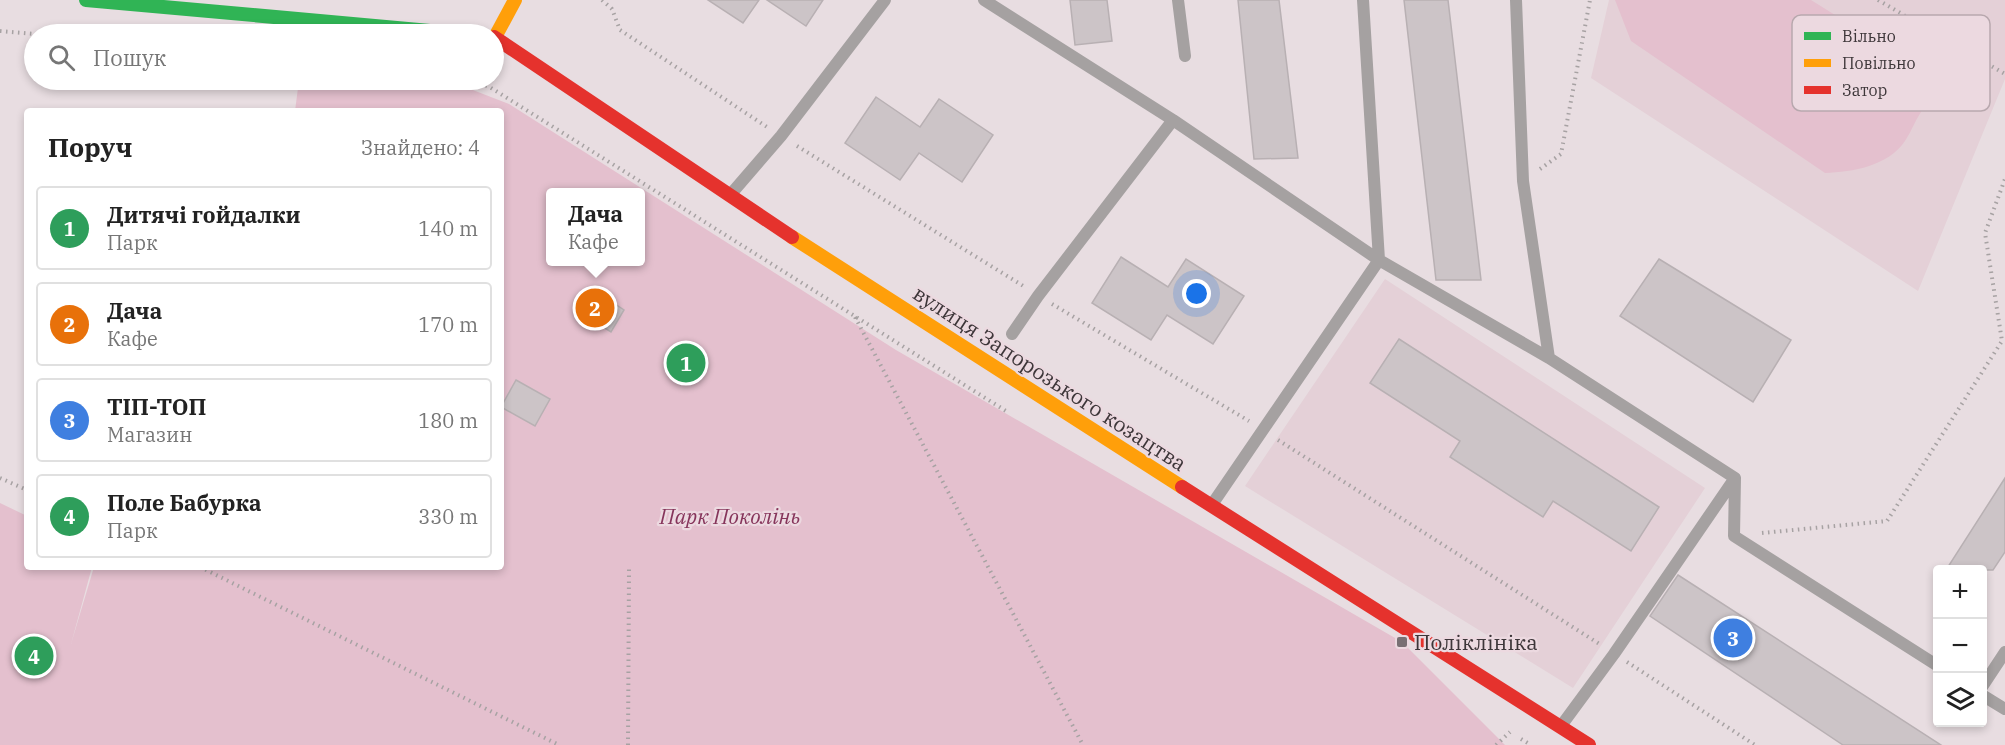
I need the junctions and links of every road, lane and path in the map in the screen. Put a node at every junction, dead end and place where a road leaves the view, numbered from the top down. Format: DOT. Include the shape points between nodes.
graph roads {
  1 [pos="86,0"];
  2 [pos="515,0"];
  3 [pos="602,0"];
  4 [pos="885,0"];
  5 [pos="984,0"];
  6 [pos="1178,0"];
  7 [pos="1363,0"];
  8 [pos="1516,0"];
  9 [pos="1590,0"];
  10 [pos="1878,0"];
  11 [pos="1904,15"];
  12 [pos="352,24"];
  13 [pos="501,24"];
  14 [pos="0,31"];
  15 [pos="24,33"];
  16 [pos="504,44"];
  17 [pos="1185,56"];
  18 [pos="1990,65"];
  19 [pos="2005,74"];
  20 [pos="494,90"];
  21 [pos="1173,120"];
  22 [pos="781,136"];
  23 [pos="2005,179"];
  24 [pos="1523,182"];
  25 [pos="730,195"];
  26 [pos="1379,260"];
  27 [pos="1038,296"];
  28 [pos="849,304"];
  29 [pos="854,315"];
  30 [pos="1012,334"];
  31 [pos="1549,358"];
  32 [pos="1015,417"];
  33 [pos="1262,429"];
  34 [pos="0,478"];
  35 [pos="1735,478"];
  36 [pos="24,489"];
  37 [pos="1211,506"];
  38 [pos="1734,536"];
  39 [pos="629,569"];
  40 [pos="206,570"];
  41 [pos="2005,652"];
  42 [pos="1614,654"];
  43 [pos="1933,663"];
  44 [pos="1987,681"];
  45 [pos="1987,698"];
  46 [pos="2005,709"];
  47 [pos="1500,725"];
  48 [pos="1560,726"];
  49 [pos="1510,732"];
  50 [pos="559,745"];
  51 [pos="627,745"];
  52 [pos="1083,745"];
  53 [pos="1496,745"];
  54 [pos="1531,745"];
  55 [pos="1589,745"];
  56 [pos="1755,745"];
  1 -- 12 [label="street"];
  2 -- 13 [label="street"];
  3 -- 22 [label="path" via="612,9 620,30"];
  4 -- 22 [label="lane"];
  5 -- 21 [label="lane"];
  6 -- 17 [label="lane"];
  7 -- 26 [label="lane"];
  8 -- 24 [label="lane"];
  9 -- 24 [label="path" via="1561,154"];
  10 -- 11 [label="path"];
  14 -- 15 [label="path"];
  16 -- 25 [label="street, вулиця Запорозького козацтва"];
  18 -- 19 [label="path"];
  20 -- 29 [label="path"];
  21 -- 26 [label="lane"];
  21 -- 27 [label="lane"];
  22 -- 25 [label="lane"];
  22 -- 27 [label="path"];
  23 -- 38 [label="path" via="1985,233 2002,341 1887,521"];
  24 -- 31 [label="lane"];
  25 -- 37 [label="street, вулиця Запорозького козацтва"];
  26 -- 31 [label="lane"];
  26 -- 33 [label="lane"];
  27 -- 30 [label="lane"];
  27 -- 33 [label="path"];
  28 -- 29 [label="path"];
  29 -- 32 [label="path"];
  29 -- 52 [label="path"];
  31 -- 35 [label="lane"];
  33 -- 37 [label="lane"];
  33 -- 42 [label="path"];
  34 -- 36 [label="path"];
  35 -- 38 [label="lane"];
  35 -- 42 [label="lane"];
  37 -- 48 [label="street, вулиця Запорозького козацтва"];
  38 -- 43 [label="lane"];
  39 -- 51 [label="path"];
  40 -- 50 [label="path"];
  41 -- 44 [label="lane"];
  42 -- 48 [label="lane"];
  42 -- 56 [label="path"];
  45 -- 46 [label="lane"];
  47 -- 49 [label="path"];
  48 -- 55 [label="street, вулиця Запорозького козацтва"];
  49 -- 53 [label="path"];
  49 -- 54 [label="path"];
}
